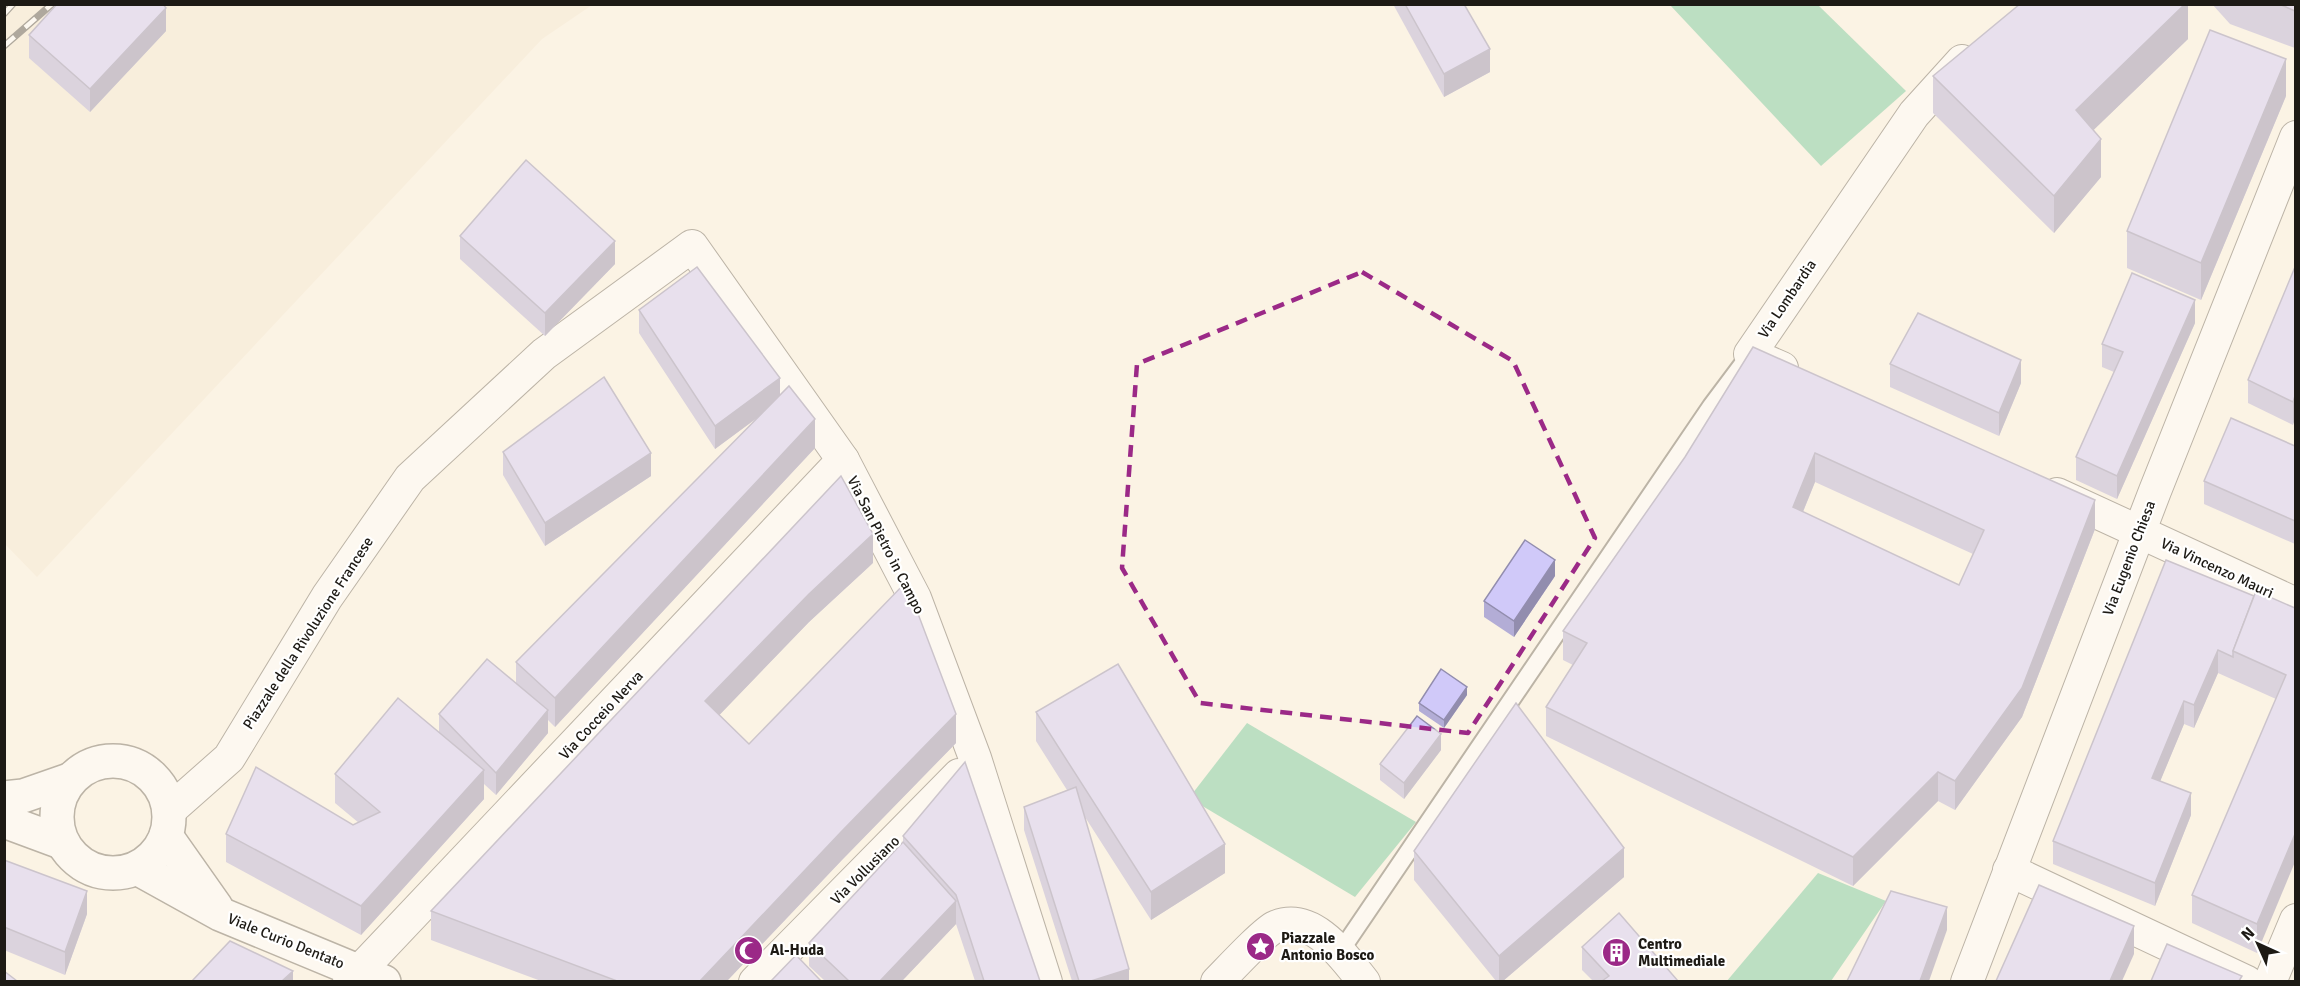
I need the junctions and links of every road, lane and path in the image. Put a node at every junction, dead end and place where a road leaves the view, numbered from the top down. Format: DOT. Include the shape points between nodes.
graph roads {
  1 [pos="1988,40"];
  2 [pos="2295,137"];
  3 [pos="692,246"];
  4 [pos="1750,354"];
  5 [pos="1804,378"];
  6 [pos="843,460"];
  7 [pos="2031,482"];
  8 [pos="2139,532"];
  9 [pos="2295,604"];
  10 [pos="975,758"];
  11 [pos="69,780"];
  12 [pos="4,798"];
  13 [pos="4,820"];
  14 [pos="168,823"];
  15 [pos="61,842"];
  16 [pos="137,868"];
  17 [pos="2009,870"];
  18 [pos="220,914"];
  19 [pos="2293,931"];
  20 [pos="1340,952"];
  21 [pos="364,978"];
  22 [pos="755,981"];
  23 [pos="1046,981"];
  24 [pos="1217,981"];
  25 [pos="1364,981"];
  26 [pos="1967,981"];
  27 [pos="2247,981"];
  28 [pos="2270,981"];
  1 -- 4 [label="street, Via Lombardia" via="1962,61 1914,114"];
  2 -- 8 [label="street, Via Eugenio Chiesa"];
  3 -- 6 [label="street, Via San Pietro in Campo"];
  3 -- 14 [label="street, Piazzale della Rivoluzione Francese" via="544,354 410,478 327,597 229,758"];
  4 -- 5 [label="street, Via Lombardia"];
  4 -- 20 [label="lane"];
  6 -- 10 [label="street, Via San Pietro in Campo" via="915,598"];
  6 -- 21 [label="street, Via Cocceio Nerva"];
  7 -- 8 [label="street"];
  8 -- 9 [label="street, Via Vincenzo Mauri"];
  8 -- 17 [label="street, Via Eugenio Chiesa"];
  10 -- 22 [label="street, Via Vollusiano"];
  10 -- 23 [label="street, Via San Pietro in Campo"];
  11 -- 12 [label="street, Viale Curio Dentato" via="24,796"];
  11 -- 14 [label="street, Viale Curio Dentato" via="95,763 126,761 149,773 159,784 166,797"];
  11 -- 15 [label="street" via="58,799 56,820"];
  13 -- 15 [label="street"];
  14 -- 16 [label="street" via="159,849"];
  14 -- 18 [label="street, Viale Curio Dentato"];
  15 -- 16 [label="street" via="85,867 102,873 120,874"];
  16 -- 18 [label="street, Viale Curio Dentato"];
  17 -- 26 [label="street, Via Eugenio Chiesa"];
  17 -- 27 [label="street"];
  18 -- 21 [label="street, Viale Curio Dentato"];
  19 -- 28 [label="street"];
  20 -- 24 [label="street" via="1299,923 1274,927"];
  20 -- 25 [label="street"];
}
